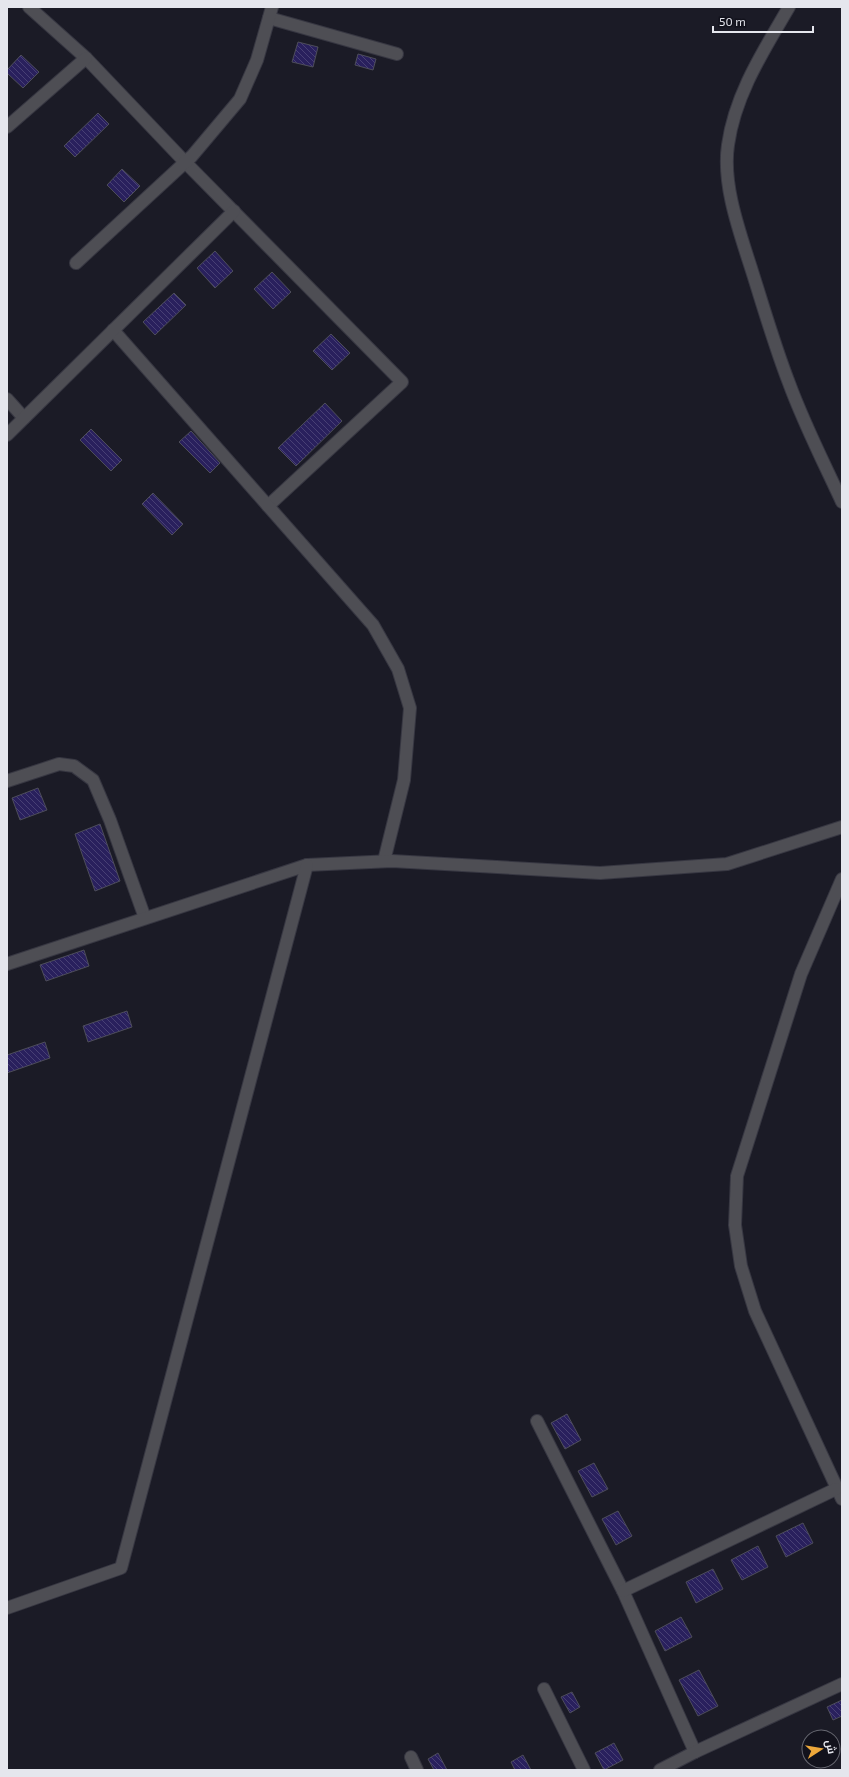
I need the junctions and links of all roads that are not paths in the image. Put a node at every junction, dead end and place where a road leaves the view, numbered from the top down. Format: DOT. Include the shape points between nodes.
graph roads {
  1 [pos="29,7"];
  2 [pos="789,7"];
  3 [pos="271,13"];
  4 [pos="397,54"];
  5 [pos="86,58"];
  6 [pos="7,127"];
  7 [pos="186,162"];
  8 [pos="234,212"];
  9 [pos="76,263"];
  10 [pos="113,330"];
  11 [pos="7,399"];
  12 [pos="24,418"];
  13 [pos="7,435"];
  14 [pos="842,502"];
  15 [pos="268,506"];
  16 [pos="7,781"];
  17 [pos="842,827"];
  18 [pos="384,861"];
  19 [pos="307,865"];
  20 [pos="842,879"];
  21 [pos="145,918"];
  22 [pos="7,964"];
  23 [pos="537,1421"];
  24 [pos="839,1494"];
  25 [pos="623,1591"];
  26 [pos="7,1608"];
  27 [pos="842,1684"];
  28 [pos="544,1689"];
  29 [pos="695,1752"];
  30 [pos="411,1757"];
  31 [pos="417,1770"];
  32 [pos="584,1770"];
  33 [pos="660,1770"];
  1 -- 5 [label="lane"];
  2 -- 14 [label="lane" via="760,57 739,105 728,143 727,174 742,240 787,377"];
  3 -- 4 [label="lane"];
  3 -- 7 [label="lane" via="257,60 240,99"];
  5 -- 6 [label="lane"];
  5 -- 7 [label="lane"];
  7 -- 8 [label="lane"];
  7 -- 9 [label="lane"];
  8 -- 10 [label="lane"];
  8 -- 15 [label="lane" via="402,382"];
  10 -- 12 [label="lane"];
  10 -- 15 [label="lane"];
  11 -- 12 [label="lane"];
  12 -- 13 [label="lane"];
  15 -- 18 [label="lane" via="373,625 398,669 410,708 404,780"];
  16 -- 21 [label="lane" via="59,764 74,766 93,780"];
  17 -- 18 [label="lane" via="727,864 600,874"];
  18 -- 19 [label="lane"];
  19 -- 21 [label="lane"];
  19 -- 26 [label="lane" via="121,1568"];
  20 -- 24 [label="lane" via="801,974 737,1176 735,1225 741,1266 755,1311"];
  21 -- 22 [label="lane"];
  23 -- 25 [label="lane"];
  24 -- 25 [label="lane"];
  25 -- 29 [label="lane"];
  27 -- 29 [label="lane"];
  28 -- 32 [label="lane"];
  29 -- 33 [label="lane"];
  30 -- 31 [label="lane"];
}
